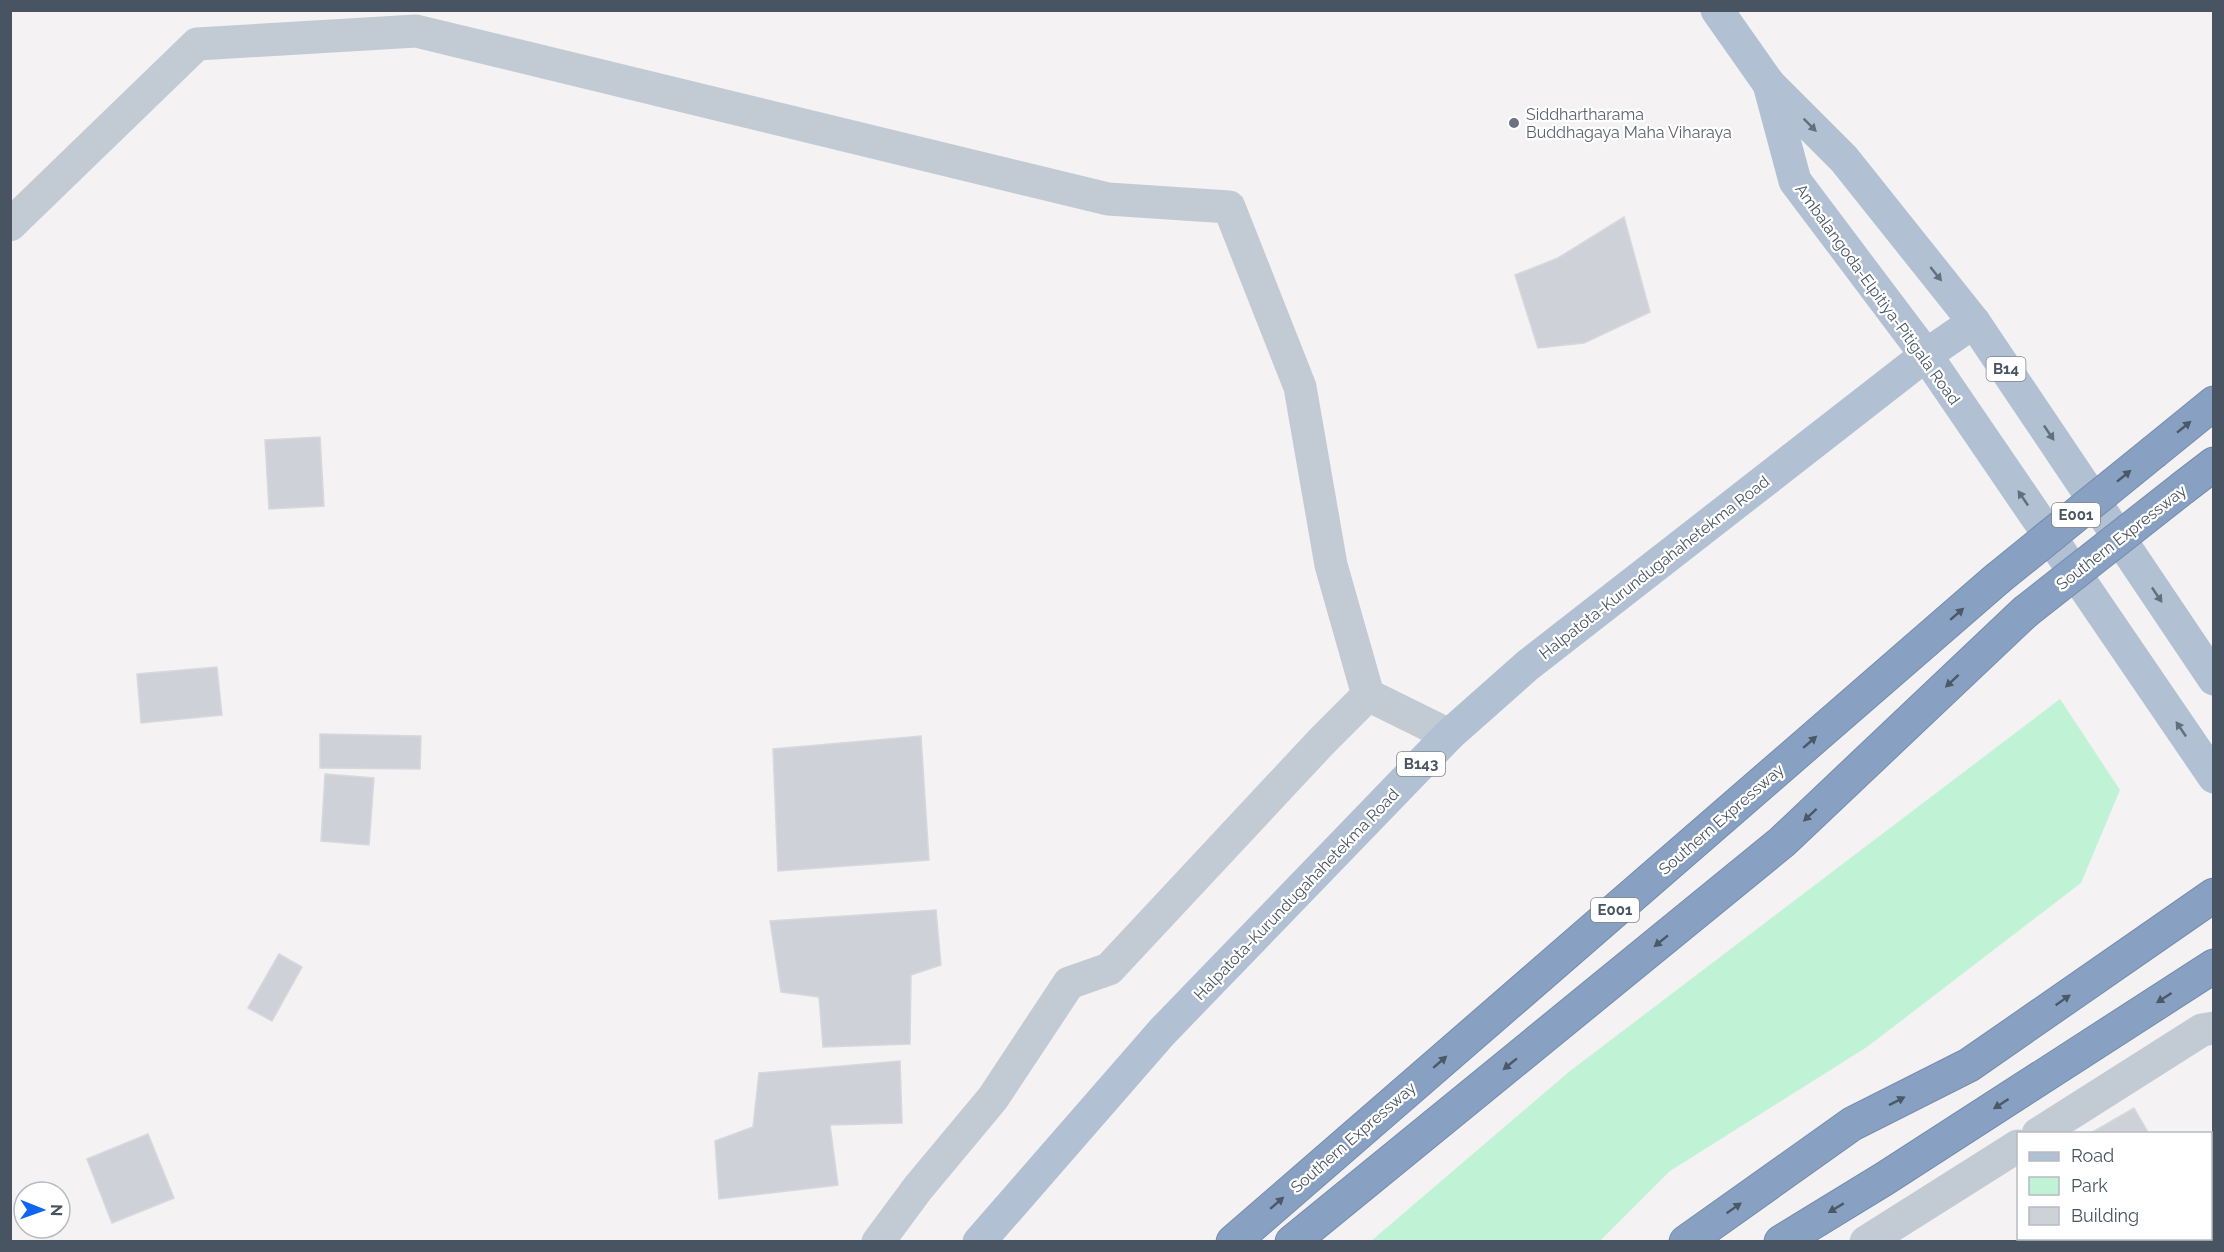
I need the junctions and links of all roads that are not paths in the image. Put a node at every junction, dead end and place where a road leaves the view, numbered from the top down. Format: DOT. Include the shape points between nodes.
graph roads {
  1 [pos="1717,10"];
  2 [pos="413,21"];
  3 [pos="1769,84"];
  4 [pos="10,225"];
  5 [pos="1974,322"];
  6 [pos="1926,355"];
  7 [pos="2214,403"];
  8 [pos="2214,464"];
  9 [pos="2214,679"];
  10 [pos="1368,695"];
  11 [pos="1449,735"];
  12 [pos="2214,777"];
  13 [pos="2214,895"];
  14 [pos="2214,966"];
  15 [pos="2214,1028"];
  16 [pos="2041,1132"];
  17 [pos="2017,1147"];
  18 [pos="1235,1239"];
  19 [pos="878,1242"];
  20 [pos="979,1242"];
  21 [pos="1292,1242"];
  22 [pos="1686,1242"];
  23 [pos="1781,1242"];
  24 [pos="1866,1242"];
  1 -- 3 [label="main road, B14"];
  2 -- 4 [label="street" via="197,44"];
  2 -- 10 [label="street" via="1108,199 1229,207 1300,387 1331,565"];
  3 -- 5 [label="main road, B14, one-way" via="1844,159"];
  3 -- 6 [label="main road, Ambalangoda-Elpitiya-Pitigala Road / B14" via="1795,181"];
  5 -- 6 [label="main road, Halpatota-Kurundugahahetekma Road"];
  5 -- 9 [label="main road, B14, one-way"];
  6 -- 11 [label="main road, Halpatota-Kurundugahahetekma Road / B143" via="1528,664"];
  12 -- 6 [label="main road, Ambalangoda-Elpitiya-Pitigala Road / B14, one-way"];
  18 -- 7 [label="highway, Southern Expressway / E001, one-way, bridge" via="1997,579"];
  8 -- 21 [label="highway, Southern Expressway / E001, one-way, bridge" via="2025,612 1782,842"];
  10 -- 11 [label="street"];
  10 -- 19 [label="street" via="1109,969 1069,983 993,1098"];
  11 -- 20 [label="main road, Halpatota-Kurundugahahetekma Road / B143" via="1162,1032"];
  22 -- 13 [label="highway, one-way" via="1852,1124 1969,1065"];
  14 -- 23 [label="highway, one-way"];
  15 -- 16 [label="street" via="2202,1030"];
  17 -- 24 [label="street"];
}
